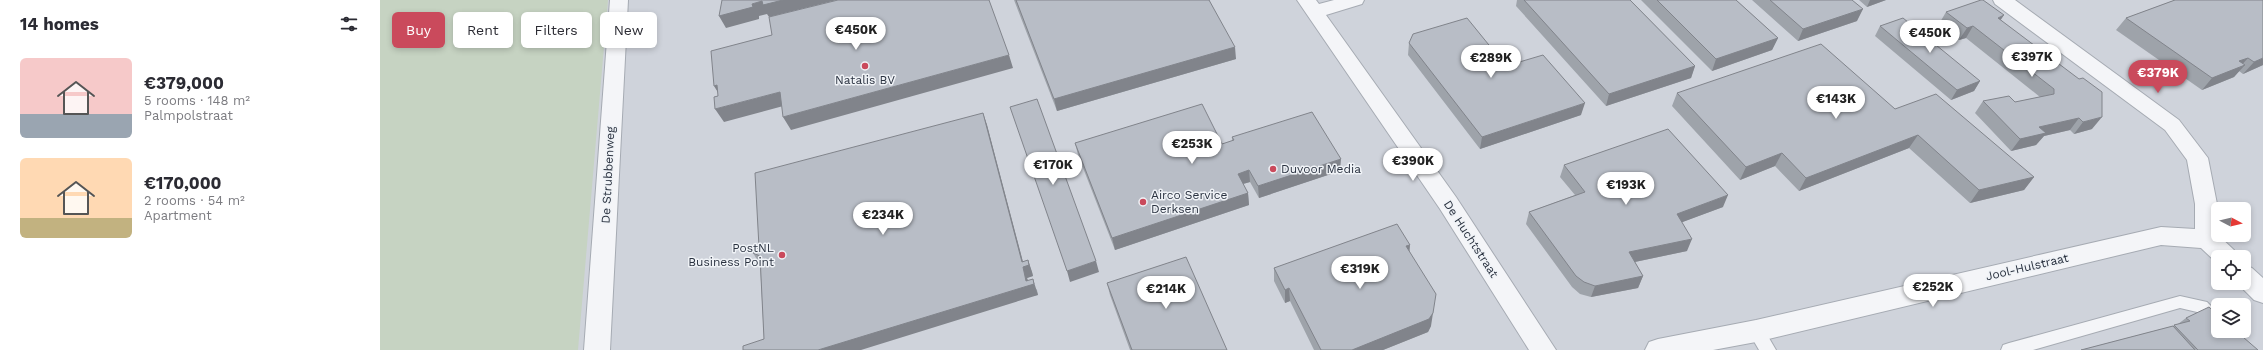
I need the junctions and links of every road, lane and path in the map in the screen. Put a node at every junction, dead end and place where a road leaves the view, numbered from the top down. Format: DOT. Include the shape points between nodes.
graph roads {
  1 [pos="619,0"];
  2 [pos="1355,0"];
  3 [pos="2002,0"];
  4 [pos="1310,6"];
  5 [pos="2207,239"];
  6 [pos="2219,250"];
  7 [pos="2251,282"];
  8 [pos="2263,293"];
  9 [pos="2211,316"];
  10 [pos="1762,340"];
  11 [pos="597,350"];
  12 [pos="1543,350"];
  13 [pos="1658,350"];
  14 [pos="2009,350"];
  1 -- 11 [label="street, De Strubbenweg"];
  2 -- 4 [label="street, De Huchtstraat"];
  3 -- 5 [label="street" via="2172,125 2197,158 2206,204"];
  4 -- 12 [label="street, De Huchtstraat" via="1448,203"];
  5 -- 6 [label="street"];
  5 -- 10 [label="street, Jool-Hulstraat" via="2160,236"];
  7 -- 8 [label="street"];
  9 -- 14 [label="lane" via="2202,307 2180,302"];
  10 -- 13 [label="street, Jool-Hulstraat"];
}
